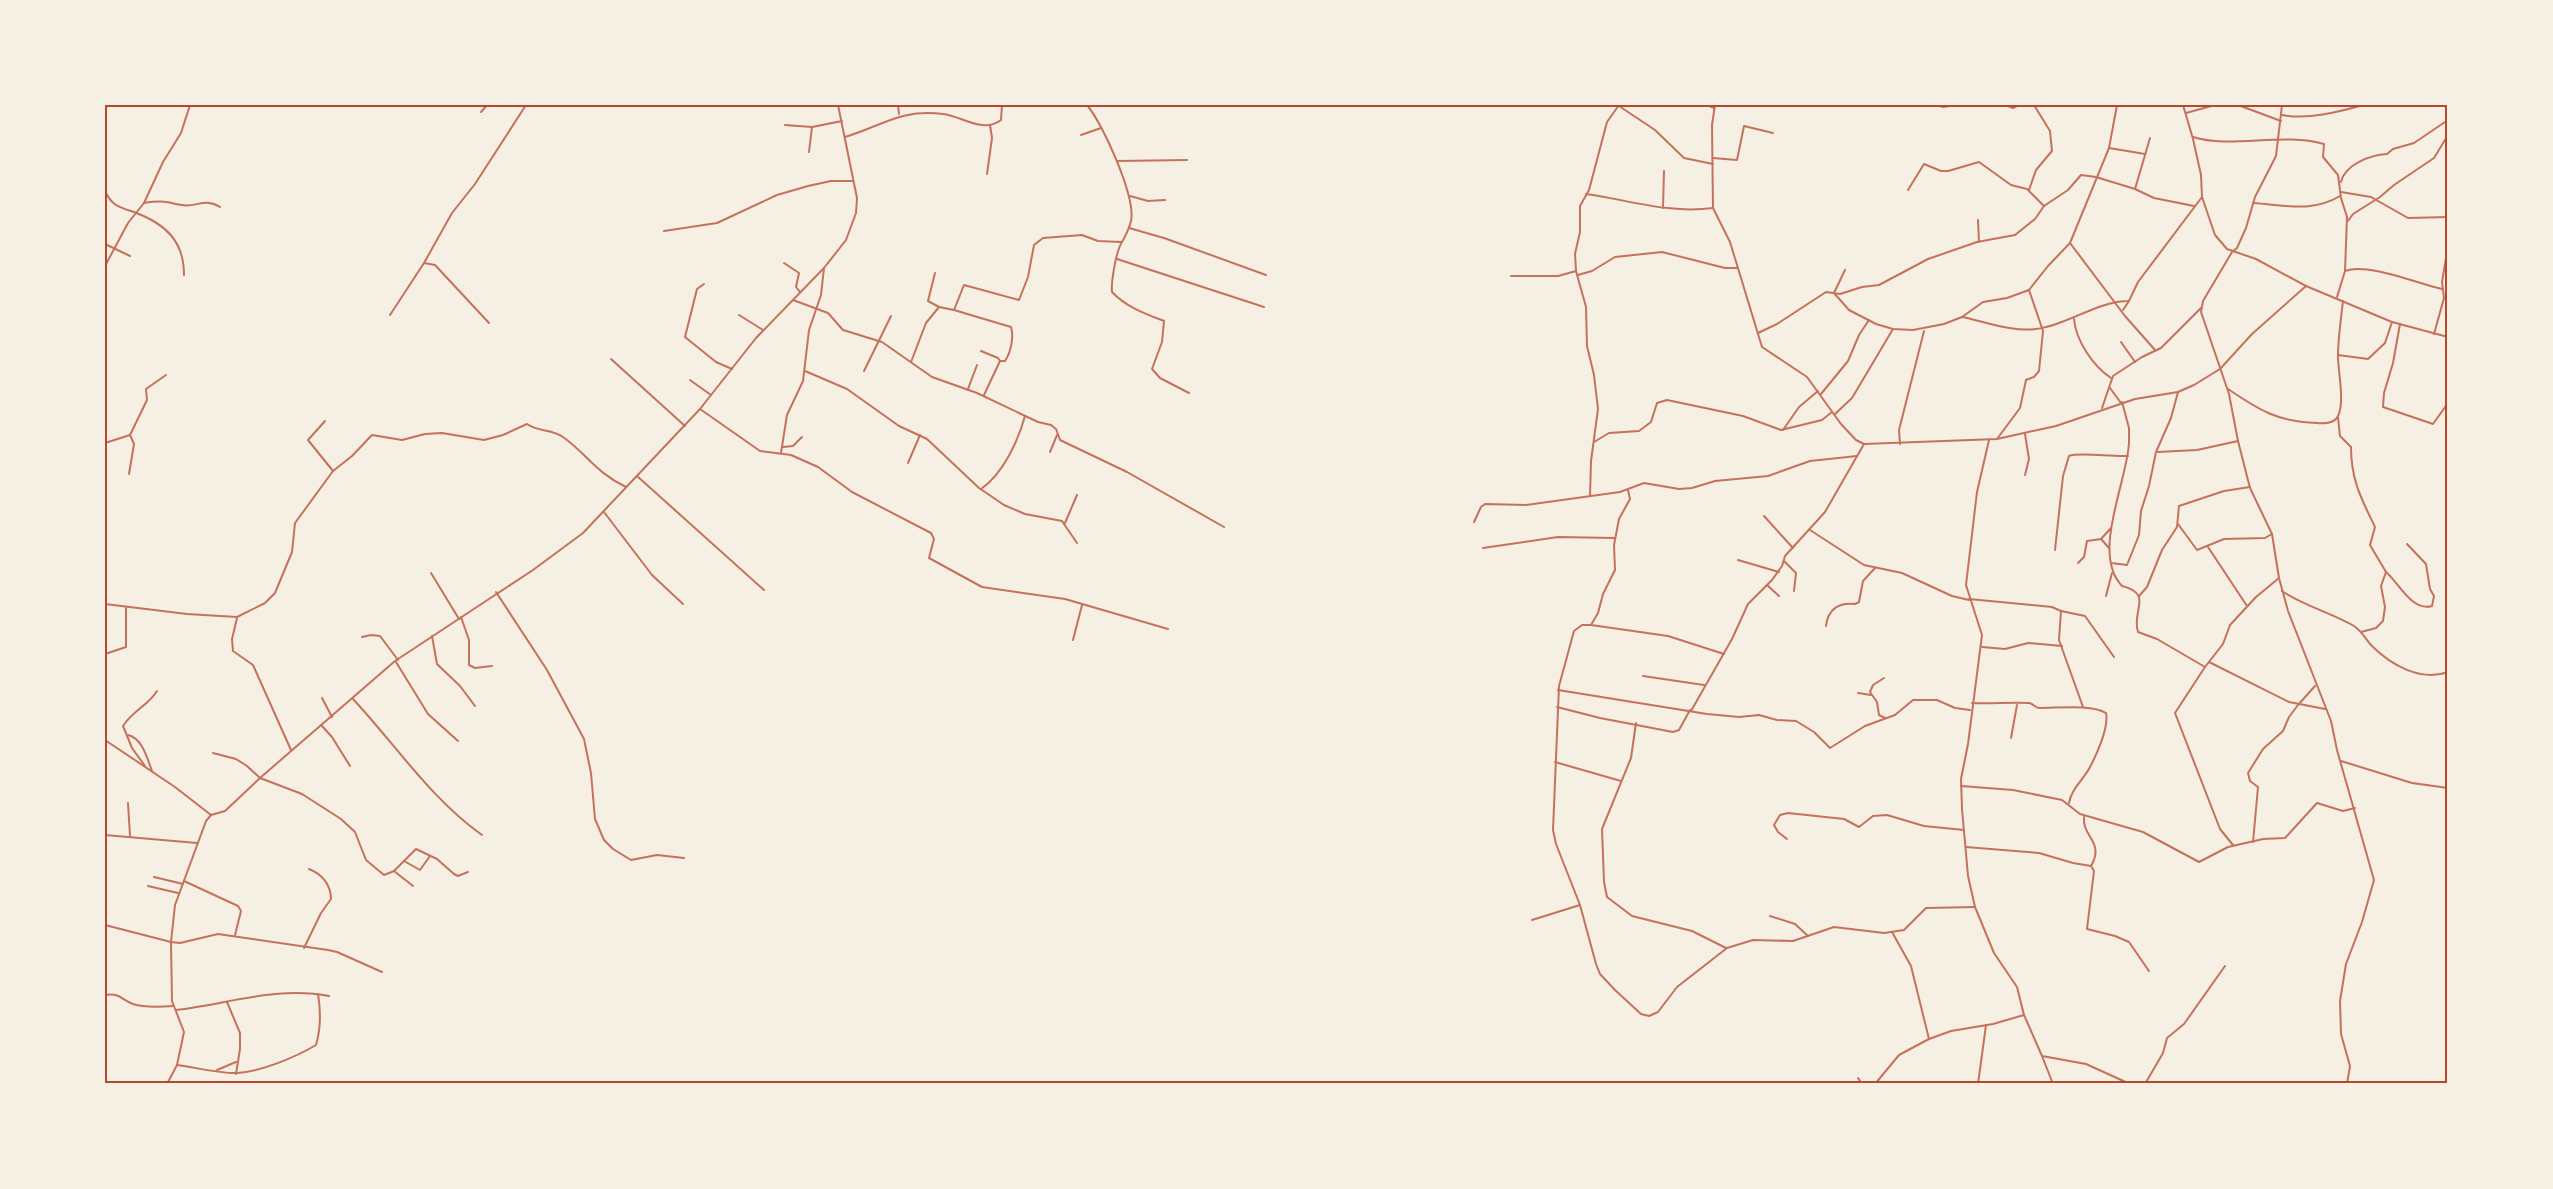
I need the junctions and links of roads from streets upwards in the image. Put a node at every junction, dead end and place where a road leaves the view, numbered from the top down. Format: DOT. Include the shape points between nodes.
graph roads {
  1 [pos="190,105"];
  2 [pos="487,105"];
  3 [pos="526,105"];
  4 [pos="838,105"];
  5 [pos="898,105"];
  6 [pos="1002,105"];
  7 [pos="1087,105"];
  8 [pos="1619,105"];
  9 [pos="1707,105"];
  10 [pos="1937,105"];
  11 [pos="1956,105"];
  12 [pos="2005,105"];
  13 [pos="2019,105"];
  14 [pos="2034,105"];
  15 [pos="2117,105"];
  16 [pos="2183,105"];
  17 [pos="2215,105"];
  18 [pos="2238,105"];
  19 [pos="2282,105"];
  20 [pos="2364,105"];
  21 [pos="1715,107"];
  22 [pos="481,112"];
  23 [pos="2186,113"];
  24 [pos="2282,115"];
  25 [pos="899,116"];
  26 [pos="2448,120"];
  27 [pos="842,121"];
  28 [pos="2281,121"];
  29 [pos="785,125"];
  30 [pos="990,125"];
  31 [pos="812,127"];
  32 [pos="1101,128"];
  33 [pos="1773,133"];
  34 [pos="1081,135"];
  35 [pos="2448,135"];
  36 [pos="845,137"];
  37 [pos="2193,137"];
  38 [pos="2150,138"];
  39 [pos="2278,139"];
  40 [pos="2109,148"];
  41 [pos="809,152"];
  42 [pos="2145,154"];
  43 [pos="1713,158"];
  44 [pos="1186,160"];
  45 [pos="1116,161"];
  46 [pos="1713,164"];
  47 [pos="1664,171"];
  48 [pos="987,174"];
  49 [pos="2096,177"];
  50 [pos="854,180"];
  51 [pos="2341,184"];
  52 [pos="2135,189"];
  53 [pos="1908,190"];
  54 [pos="2029,190"];
  55 [pos="105,191"];
  56 [pos="1586,194"];
  57 [pos="2341,194"];
  58 [pos="1130,196"];
  59 [pos="2202,197"];
  60 [pos="1165,200"];
  61 [pos="2376,200"];
  62 [pos="144,202"];
  63 [pos="2253,203"];
  64 [pos="2044,206"];
  65 [pos="2194,206"];
  66 [pos="220,207"];
  67 [pos="1663,208"];
  68 [pos="1713,208"];
  69 [pos="136,213"];
  70 [pos="2448,217"];
  71 [pos="1978,220"];
  72 [pos="2347,222"];
  73 [pos="1129,228"];
  74 [pos="664,231"];
  75 [pos="1121,242"];
  76 [pos="1979,242"];
  77 [pos="2070,243"];
  78 [pos="105,244"];
  79 [pos="2448,246"];
  80 [pos="114,248"];
  81 [pos="2232,252"];
  82 [pos="130,256"];
  83 [pos="1117,259"];
  84 [pos="424,263"];
  85 [pos="784,263"];
  86 [pos="105,266"];
  87 [pos="824,268"];
  88 [pos="1739,268"];
  89 [pos="1845,270"];
  90 [pos="2344,271"];
  91 [pos="936,273"];
  92 [pos="1577,273"];
  93 [pos="184,275"];
  94 [pos="1266,275"];
  95 [pos="1511,276"];
  96 [pos="704,284"];
  97 [pos="2306,286"];
  98 [pos="2442,289"];
  99 [pos="2030,290"];
  100 [pos="800,292"];
  101 [pos="1834,293"];
  102 [pos="2336,298"];
  103 [pos="792,300"];
  104 [pos="2115,301"];
  105 [pos="2129,301"];
  106 [pos="2343,301"];
  107 [pos="939,307"];
  108 [pos="1264,307"];
  109 [pos="817,308"];
  110 [pos="2201,308"];
  111 [pos="954,310"];
  112 [pos="2122,312"];
  113 [pos="390,315"];
  114 [pos="739,315"];
  115 [pos="891,316"];
  116 [pos="1962,317"];
  117 [pos="2074,318"];
  118 [pos="1869,320"];
  119 [pos="2392,322"];
  120 [pos="489,323"];
  121 [pos="2400,324"];
  122 [pos="2042,327"];
  123 [pos="1893,329"];
  124 [pos="1924,329"];
  125 [pos="763,330"];
  126 [pos="1758,333"];
  127 [pos="2434,334"];
  128 [pos="2448,338"];
  129 [pos="878,340"];
  130 [pos="2121,342"];
  131 [pos="2156,350"];
  132 [pos="981,351"];
  133 [pos="2338,355"];
  134 [pos="611,359"];
  135 [pos="1000,361"];
  136 [pos="911,362"];
  137 [pos="2135,362"];
  138 [pos="977,365"];
  139 [pos="732,369"];
  140 [pos="2220,369"];
  141 [pos="805,370"];
  142 [pos="864,371"];
  143 [pos="166,375"];
  144 [pos="2111,378"];
  145 [pos="690,380"];
  146 [pos="2110,388"];
  147 [pos="2228,388"];
  148 [pos="968,389"];
  149 [pos="1818,391"];
  150 [pos="2178,392"];
  151 [pos="1189,393"];
  152 [pos="1821,394"];
  153 [pos="711,395"];
  154 [pos="984,395"];
  155 [pos="2121,402"];
  156 [pos="2448,403"];
  157 [pos="2102,408"];
  158 [pos="700,410"];
  159 [pos="1834,413"];
  160 [pos="1025,416"];
  161 [pos="2338,417"];
  162 [pos="325,420"];
  163 [pos="685,426"];
  164 [pos="1783,430"];
  165 [pos="1058,434"];
  166 [pos="2025,434"];
  167 [pos="130,435"];
  168 [pos="920,435"];
  169 [pos="802,437"];
  170 [pos="1997,439"];
  171 [pos="1990,440"];
  172 [pos="2238,441"];
  173 [pos="1594,442"];
  174 [pos="105,443"];
  175 [pos="1864,444"];
  176 [pos="1900,444"];
  177 [pos="783,447"];
  178 [pos="1050,452"];
  179 [pos="2156,452"];
  180 [pos="781,453"];
  181 [pos="1857,456"];
  182 [pos="2127,456"];
  183 [pos="908,463"];
  184 [pos="333,471"];
  185 [pos="129,474"];
  186 [pos="2025,475"];
  187 [pos="637,476"];
  188 [pos="2250,487"];
  189 [pos="628,488"];
  190 [pos="981,489"];
  191 [pos="1628,489"];
  192 [pos="1077,495"];
  193 [pos="1590,496"];
  194 [pos="604,512"];
  195 [pos="1764,516"];
  196 [pos="1474,522"];
  197 [pos="1065,523"];
  198 [pos="2178,524"];
  199 [pos="1224,527"];
  200 [pos="2112,528"];
  201 [pos="1810,530"];
  202 [pos="2272,534"];
  203 [pos="1615,538"];
  204 [pos="2101,539"];
  205 [pos="1077,543"];
  206 [pos="2407,544"];
  207 [pos="2208,547"];
  208 [pos="1483,548"];
  209 [pos="1793,548"];
  210 [pos="2110,548"];
  211 [pos="2055,550"];
  212 [pos="1738,560"];
  213 [pos="1784,561"];
  214 [pos="2078,563"];
  215 [pos="2111,563"];
  216 [pos="1875,568"];
  217 [pos="2112,570"];
  218 [pos="1779,572"];
  219 [pos="2386,572"];
  220 [pos="431,573"];
  221 [pos="2278,578"];
  222 [pos="1767,585"];
  223 [pos="764,590"];
  224 [pos="1794,591"];
  225 [pos="2282,591"];
  226 [pos="496,592"];
  227 [pos="1779,596"];
  228 [pos="2106,596"];
  229 [pos="2139,596"];
  230 [pos="1969,599"];
  231 [pos="105,604"];
  232 [pos="683,604"];
  233 [pos="1082,605"];
  234 [pos="2247,606"];
  235 [pos="126,608"];
  236 [pos="2061,611"];
  237 [pos="237,617"];
  238 [pos="460,618"];
  239 [pos="1591,625"];
  240 [pos="1826,626"];
  241 [pos="1168,629"];
  242 [pos="2361,632"];
  243 [pos="432,636"];
  244 [pos="362,638"];
  245 [pos="1073,640"];
  246 [pos="2062,646"];
  247 [pos="1982,647"];
  248 [pos="105,654"];
  249 [pos="1724,654"];
  250 [pos="2114,657"];
  251 [pos="397,660"];
  252 [pos="2210,662"];
  253 [pos="492,666"];
  254 [pos="2205,667"];
  255 [pos="2448,672"];
  256 [pos="1643,676"];
  257 [pos="1884,678"];
  258 [pos="1704,685"];
  259 [pos="2316,686"];
  260 [pos="1558,690"];
  261 [pos="157,691"];
  262 [pos="1858,693"];
  263 [pos="1871,695"];
  264 [pos="322,698"];
  265 [pos="352,699"];
  266 [pos="2080,700"];
  267 [pos="1972,703"];
  268 [pos="2017,705"];
  269 [pos="2298,705"];
  270 [pos="475,706"];
  271 [pos="1557,706"];
  272 [pos="2083,707"];
  273 [pos="2078,708"];
  274 [pos="2326,709"];
  275 [pos="1691,711"];
  276 [pos="1971,711"];
  277 [pos="332,717"];
  278 [pos="1885,718"];
  279 [pos="1636,723"];
  280 [pos="322,726"];
  281 [pos="126,735"];
  282 [pos="2011,738"];
  283 [pos="105,740"];
  284 [pos="459,741"];
  285 [pos="291,750"];
  286 [pos="213,753"];
  287 [pos="2340,760"];
  288 [pos="1555,762"];
  289 [pos="350,766"];
  290 [pos="146,768"];
  291 [pos="152,771"];
  292 [pos="260,778"];
  293 [pos="1621,781"];
  294 [pos="1961,786"];
  295 [pos="2448,788"];
  296 [pos="2070,796"];
  297 [pos="2062,800"];
  298 [pos="128,803"];
  299 [pos="2069,804"];
  300 [pos="2355,808"];
  301 [pos="211,815"];
  302 [pos="2084,816"];
  303 [pos="1964,830"];
  304 [pos="105,835"];
  305 [pos="482,835"];
  306 [pos="130,837"];
  307 [pos="1787,839"];
  308 [pos="2253,842"];
  309 [pos="197,843"];
  310 [pos="2233,845"];
  311 [pos="1966,847"];
  312 [pos="431,856"];
  313 [pos="684,858"];
  314 [pos="404,861"];
  315 [pos="2091,866"];
  316 [pos="309,869"];
  317 [pos="394,871"];
  318 [pos="468,872"];
  319 [pos="154,877"];
  320 [pos="183,883"];
  321 [pos="148,886"];
  322 [pos="413,886"];
  323 [pos="178,893"];
  324 [pos="1580,905"];
  325 [pos="1975,907"];
  326 [pos="1770,916"];
  327 [pos="1532,920"];
  328 [pos="105,926"];
  329 [pos="1891,932"];
  330 [pos="235,935"];
  331 [pos="1808,936"];
  332 [pos="171,942"];
  333 [pos="304,948"];
  334 [pos="1727,948"];
  335 [pos="2225,966"];
  336 [pos="2149,971"];
  337 [pos="382,972"];
  338 [pos="318,994"];
  339 [pos="105,995"];
  340 [pos="329,996"];
  341 [pos="227,1002"];
  342 [pos="173,1006"];
  343 [pos="176,1010"];
  344 [pos="2024,1015"];
  345 [pos="1986,1025"];
  346 [pos="1929,1039"];
  347 [pos="2042,1056"];
  348 [pos="237,1062"];
  349 [pos="177,1065"];
  350 [pos="217,1070"];
  351 [pos="236,1074"];
  352 [pos="1858,1078"];
  353 [pos="167,1084"];
  354 [pos="1862,1084"];
  355 [pos="1875,1084"];
  356 [pos="1978,1084"];
  357 [pos="2053,1084"];
  358 [pos="2130,1084"];
  359 [pos="2145,1084"];
  360 [pos="2347,1084"];
  1 -- 62 [label="street" via="181,133"];
  2 -- 22 [label="street"];
  3 -- 84 [label="street" via="452,213"];
  4 -- 27 [label="street"];
  5 -- 25 [label="street"];
  6 -- 30 [label="street" via="1001,120"];
  7 -- 32 [label="street"];
  8 -- 46 [label="street" via="1659,133 1684,158"];
  8 -- 56 [label="street" via="1607,122"];
  9 -- 21 [label="street"];
  10 -- 11 [label="street"];
  12 -- 13 [label="street"];
  14 -- 54 [label="street" via="2050,131 2052,151 2036,170"];
  15 -- 40 [label="street"];
  16 -- 23 [label="street"];
  17 -- 23 [label="street"];
  18 -- 28 [label="street"];
  19 -- 24 [label="street"];
  20 -- 24 [label="street" via="2317,115"];
  21 -- 43 [label="street"];
  23 -- 37 [label="street"];
  24 -- 28 [label="street"];
  25 -- 30 [label="street" via="945,114"];
  25 -- 36 [label="street"];
  26 -- 51 [label="street" via="2414,143 2387,154 2374,154 2343,176"];
  27 -- 31 [label="street"];
  27 -- 36 [label="street"];
  28 -- 39 [label="street"];
  29 -- 31 [label="street"];
  30 -- 48 [label="street"];
  31 -- 41 [label="street"];
  32 -- 34 [label="street"];
  32 -- 45 [label="street"];
  33 -- 43 [label="street" via="1744,126 1737,160"];
  35 -- 61 [label="street" via="2434,158"];
  36 -- 50 [label="street"];
  37 -- 39 [label="street" via="2216,141"];
  37 -- 59 [label="street"];
  38 -- 42 [label="street"];
  39 -- 51 [label="street" via="2324,144 2323,158 2335,169"];
  39 -- 63 [label="street" via="2276,156"];
  40 -- 42 [label="street"];
  40 -- 49 [label="street"];
  42 -- 52 [label="street"];
  43 -- 46 [label="street"];
  44 -- 45 [label="street"];
  45 -- 58 [label="street"];
  46 -- 68 [label="street"];
  47 -- 67 [label="street"];
  49 -- 52 [label="street"];
  49 -- 64 [label="street" via="2081,175 2068,190"];
  49 -- 77 [label="street"];
  50 -- 74 [label="street" via="808,186 777,195 717,223"];
  50 -- 87 [label="street" via="856,213 846,240"];
  51 -- 57 [label="street"];
  52 -- 65 [label="street" via="2154,198"];
  53 -- 54 [label="street" via="1924,164 1948,171 1979,162 2011,184"];
  54 -- 64 [label="street"];
  55 -- 69 [label="street" via="113,205"];
  56 -- 67 [label="street"];
  56 -- 92 [label="street" via="1579,212"];
  57 -- 61 [label="street"];
  57 -- 63 [label="street" via="2309,207"];
  57 -- 72 [label="street"];
  58 -- 60 [label="street"];
  58 -- 73 [label="street"];
  59 -- 65 [label="street"];
  59 -- 81 [label="street" via="2215,235"];
  61 -- 70 [label="street" via="2408,218"];
  61 -- 72 [label="street"];
  62 -- 66 [label="street" via="168,201 185,206 209,202"];
  62 -- 69 [label="street"];
  63 -- 81 [label="street" via="2246,228"];
  64 -- 76 [label="street" via="2036,219 2015,235"];
  65 -- 105 [label="street" via="2138,282"];
  67 -- 68 [label="street"];
  68 -- 88 [label="street"];
  69 -- 80 [label="street"];
  69 -- 93 [label="street" via="175,238 183,254"];
  71 -- 76 [label="street"];
  72 -- 90 [label="street"];
  73 -- 75 [label="street"];
  73 -- 94 [label="street"];
  75 -- 83 [label="street"];
  75 -- 111 [label="street" via="1098,241 1082,235 1043,238 1034,245 1019,300 964,285"];
  76 -- 101 [label="street" via="1928,259 1884,284"];
  77 -- 99 [label="street"];
  77 -- 104 [label="street"];
  78 -- 80 [label="street"];
  79 -- 98 [label="street"];
  80 -- 82 [label="street"];
  80 -- 86 [label="street"];
  81 -- 97 [label="street" via="2256,259"];
  81 -- 110 [label="street"];
  83 -- 108 [label="street"];
  83 -- 151 [label="street" via="1112,292 1146,315 1164,321 1153,372"];
  84 -- 113 [label="street"];
  84 -- 120 [label="street" via="435,265"];
  85 -- 100 [label="street" via="799,273 796,286"];
  87 -- 100 [label="street"];
  87 -- 109 [label="street"];
  88 -- 92 [label="street" via="1662,252 1615,257 1592,271"];
  88 -- 126 [label="street"];
  89 -- 101 [label="street"];
  90 -- 98 [label="street" via="2374,271"];
  90 -- 102 [label="street"];
  91 -- 107 [label="street" via="928,301"];
  92 -- 95 [label="street"];
  92 -- 173 [label="street" via="1586,307 1587,346 1598,409"];
  96 -- 139 [label="street" via="697,289 685,337 716,362"];
  97 -- 102 [label="street"];
  97 -- 140 [label="street"];
  98 -- 127 [label="street" via="2444,298"];
  99 -- 116 [label="street" via="1983,302"];
  99 -- 122 [label="street"];
  100 -- 103 [label="street"];
  101 -- 118 [label="street" via="1850,310"];
  101 -- 126 [label="street" via="1822,294"];
  102 -- 106 [label="street"];
  103 -- 109 [label="street"];
  103 -- 125 [label="street"];
  104 -- 105 [label="street"];
  104 -- 112 [label="street"];
  104 -- 117 [label="street"];
  105 -- 112 [label="street"];
  106 -- 119 [label="street"];
  106 -- 133 [label="street"];
  107 -- 111 [label="street"];
  107 -- 136 [label="street" via="926,323"];
  109 -- 129 [label="street" via="828,313 843,330"];
  109 -- 141 [label="street" via="809,330"];
  110 -- 131 [label="street"];
  110 -- 140 [label="street"];
  111 -- 135 [label="street" via="1011,327 1008,357"];
  112 -- 131 [label="street"];
  114 -- 125 [label="street"];
  115 -- 129 [label="street"];
  116 -- 122 [label="street" via="1999,327"];
  116 -- 124 [label="street"];
  117 -- 122 [label="street"];
  117 -- 144 [label="street" via="2081,343"];
  118 -- 123 [label="street"];
  118 -- 152 [label="street" via="1848,361"];
  119 -- 121 [label="street"];
  119 -- 133 [label="street" via="2385,343 2368,359"];
  121 -- 127 [label="street"];
  121 -- 156 [label="street" via="2383,407 2433,424"];
  122 -- 170 [label="street" via="2039,371 2024,383 2020,408"];
  123 -- 124 [label="street"];
  123 -- 159 [label="street" via="1851,398"];
  124 -- 176 [label="street" via="1899,430"];
  125 -- 139 [label="street"];
  126 -- 149 [label="street" via="1762,347 1807,377"];
  127 -- 128 [label="street"];
  129 -- 136 [label="street"];
  129 -- 142 [label="street"];
  130 -- 137 [label="street"];
  131 -- 137 [label="street"];
  132 -- 135 [label="street"];
  133 -- 161 [label="street"];
  134 -- 163 [label="street"];
  135 -- 154 [label="street"];
  136 -- 148 [label="street" via="932,378"];
  137 -- 144 [label="street"];
  138 -- 148 [label="street"];
  139 -- 153 [label="street"];
  140 -- 147 [label="street"];
  140 -- 150 [label="street"];
  141 -- 168 [label="street" via="847,389 899,426"];
  141 -- 177 [label="street" via="787,415"];
  143 -- 167 [label="street" via="146,389 147,400"];
  144 -- 146 [label="street"];
  145 -- 153 [label="street"];
  146 -- 155 [label="street"];
  146 -- 157 [label="street"];
  147 -- 161 [label="street" via="2261,411 2283,420 2324,424"];
  147 -- 172 [label="street"];
  148 -- 154 [label="street"];
  149 -- 152 [label="street"];
  149 -- 164 [label="street" via="1799,407"];
  150 -- 155 [label="street"];
  150 -- 179 [label="street"];
  152 -- 159 [label="street"];
  153 -- 158 [label="street"];
  154 -- 160 [label="street"];
  155 -- 157 [label="street"];
  155 -- 182 [label="street" via="2129,428"];
  157 -- 166 [label="street"];
  158 -- 163 [label="street"];
  158 -- 180 [label="street" via="760,450"];
  159 -- 164 [label="street"];
  159 -- 175 [label="street"];
  160 -- 165 [label="street" via="1052,424"];
  160 -- 190 [label="street" via="1007,457"];
  161 -- 219 [label="street" via="2340,436 2352,447 2355,486 2376,530 2370,545"];
  162 -- 184 [label="street" via="308,442"];
  163 -- 187 [label="street"];
  164 -- 173 [label="street" via="1743,416 1667,400 1657,403 1651,422 1639,431 1609,433"];
  165 -- 178 [label="street"];
  165 -- 199 [label="street" via="1060,440 1127,472"];
  166 -- 170 [label="street"];
  166 -- 186 [label="street" via="2029,459"];
  167 -- 174 [label="street"];
  167 -- 185 [label="street" via="134,444"];
  168 -- 183 [label="street"];
  168 -- 190 [label="street"];
  169 -- 177 [label="street" via="793,446"];
  170 -- 171 [label="street"];
  171 -- 176 [label="street"];
  171 -- 230 [label="street" via="1977,492 1966,585"];
  172 -- 179 [label="street" via="2197,450"];
  172 -- 188 [label="street"];
  173 -- 193 [label="street"];
  175 -- 176 [label="street"];
  175 -- 181 [label="street"];
  177 -- 180 [label="street"];
  179 -- 215 [label="street" via="2133,552 2127,565"];
  180 -- 233 [label="street" via="818,467 852,492 931,533 934,539 929,558 973,583 1065,598"];
  181 -- 191 [label="street" via="1810,460 1768,476 1715,481 1692,488 1644,483"];
  181 -- 201 [label="street" via="1825,512"];
  182 -- 200 [label="street"];
  182 -- 211 [label="street" via="2069,456"];
  184 -- 189 [label="street" via="372,435 402,440 442,433 484,440 525,424 563,437 604,476"];
  184 -- 237 [label="street" via="295,523 294,546 275,593 266,603"];
  187 -- 189 [label="street"];
  187 -- 223 [label="street"];
  188 -- 198 [label="street" via="2181,505"];
  188 -- 202 [label="street"];
  189 -- 194 [label="street"];
  190 -- 197 [label="street" via="1015,511"];
  191 -- 193 [label="street"];
  191 -- 203 [label="street" via="1630,500 1620,513"];
  192 -- 197 [label="street"];
  193 -- 196 [label="street" via="1517,506 1485,504"];
  194 -- 226 [label="street" via="575,539"];
  194 -- 232 [label="street" via="652,575"];
  195 -- 209 [label="street"];
  197 -- 205 [label="street"];
  198 -- 207 [label="street" via="2194,549"];
  198 -- 229 [label="street"];
  200 -- 204 [label="street"];
  200 -- 210 [label="street"];
  201 -- 209 [label="street"];
  201 -- 216 [label="street"];
  202 -- 207 [label="street" via="2265,538 2224,539"];
  202 -- 221 [label="street"];
  203 -- 208 [label="street" via="1558,537"];
  203 -- 239 [label="street" via="1615,570"];
  204 -- 210 [label="street"];
  204 -- 214 [label="street" via="2086,542 2084,557"];
  206 -- 219 [label="street" via="2426,564 2434,596 2432,606 2414,602"];
  207 -- 234 [label="street"];
  209 -- 213 [label="street"];
  210 -- 215 [label="street"];
  212 -- 218 [label="street"];
  213 -- 218 [label="street"];
  213 -- 224 [label="street" via="1796,573"];
  215 -- 217 [label="street"];
  216 -- 230 [label="street" via="1902,573 1952,596"];
  216 -- 240 [label="street" via="1863,581 1858,602 1838,605"];
  217 -- 228 [label="street"];
  217 -- 229 [label="street" via="2120,584"];
  218 -- 222 [label="street"];
  219 -- 242 [label="street" via="2380,586 2385,608 2383,621 2376,628"];
  220 -- 238 [label="street"];
  221 -- 225 [label="street"];
  221 -- 234 [label="street"];
  222 -- 227 [label="street"];
  222 -- 249 [label="street" via="1748,604"];
  225 -- 242 [label="street"];
  225 -- 259 [label="street"];
  226 -- 238 [label="street"];
  226 -- 313 [label="street" via="547,670 584,739 595,819 604,840 632,860 657,855"];
  229 -- 254 [label="street" via="2138,632"];
  230 -- 236 [label="street"];
  230 -- 247 [label="street" via="1982,635"];
  231 -- 235 [label="street"];
  233 -- 241 [label="street"];
  233 -- 245 [label="street"];
  234 -- 252 [label="street" via="2230,626"];
  235 -- 237 [label="street"];
  235 -- 248 [label="street" via="126,647"];
  236 -- 246 [label="street" via="2058,635"];
  236 -- 250 [label="street" via="2085,616"];
  237 -- 285 [label="street" via="233,651 253,665"];
  238 -- 243 [label="street"];
  238 -- 253 [label="street" via="469,640 469,665"];
  239 -- 249 [label="street" via="1668,636"];
  239 -- 260 [label="street" via="1579,627 1572,636"];
  242 -- 255 [label="street" via="2382,655 2414,673 2427,676"];
  243 -- 251 [label="street"];
  243 -- 270 [label="street" via="437,664"];
  244 -- 251 [label="street" via="380,636"];
  246 -- 247 [label="street" via="2028,643 2006,649"];
  246 -- 266 [label="street"];
  247 -- 267 [label="street"];
  249 -- 258 [label="street"];
  251 -- 265 [label="street"];
  251 -- 284 [label="street" via="428,714"];
  252 -- 254 [label="street"];
  252 -- 269 [label="street"];
  254 -- 310 [label="street" via="2175,717 2220,829"];
  256 -- 258 [label="street"];
  257 -- 263 [label="street" via="1871,688"];
  258 -- 275 [label="street"];
  259 -- 269 [label="street"];
  259 -- 274 [label="street"];
  260 -- 271 [label="street"];
  260 -- 275 [label="street"];
  261 -- 281 [label="street" via="124,723"];
  262 -- 263 [label="street"];
  263 -- 278 [label="street"];
  264 -- 277 [label="street"];
  265 -- 277 [label="street"];
  265 -- 305 [label="street" via="460,819"];
  266 -- 272 [label="street"];
  266 -- 273 [label="street"];
  267 -- 268 [label="street"];
  267 -- 276 [label="street"];
  268 -- 273 [label="street"];
  268 -- 282 [label="street"];
  269 -- 274 [label="street"];
  269 -- 308 [label="street" via="2283,731 2263,749 2248,772 2248,779 2258,787"];
  271 -- 279 [label="street"];
  271 -- 288 [label="street"];
  272 -- 273 [label="street"];
  272 -- 296 [label="street" via="2104,711 2107,717 2091,765"];
  274 -- 287 [label="street"];
  275 -- 278 [label="street" via="1797,721 1830,748"];
  275 -- 279 [label="street" via="1675,732"];
  276 -- 278 [label="street" via="1937,700 1918,699"];
  276 -- 294 [label="street"];
  277 -- 280 [label="street"];
  279 -- 293 [label="street" via="1631,758"];
  280 -- 285 [label="street"];
  280 -- 289 [label="street"];
  281 -- 290 [label="street"];
  281 -- 291 [label="street" via="137,739"];
  283 -- 290 [label="street"];
  285 -- 292 [label="street"];
  286 -- 292 [label="street" via="244,763"];
  287 -- 295 [label="street" via="2412,783"];
  287 -- 300 [label="street"];
  288 -- 293 [label="street"];
  288 -- 324 [label="street" via="1553,830"];
  290 -- 291 [label="street"];
  291 -- 301 [label="street"];
  292 -- 301 [label="street" via="225,811"];
  292 -- 317 [label="street" via="302,794 341,819 355,832 369,863 384,875"];
  293 -- 334 [label="street" via="1602,830 1607,897 1632,916 1692,931"];
  294 -- 297 [label="street" via="2013,790"];
  294 -- 303 [label="street"];
  296 -- 297 [label="street"];
  296 -- 299 [label="street"];
  297 -- 299 [label="street"];
  298 -- 306 [label="street"];
  299 -- 302 [label="street"];
  300 -- 308 [label="street" via="2343,811 2317,803 2285,838"];
  300 -- 360 [label="street" via="2374,884 2346,964 2340,1001 2341,1035 2350,1066"];
  301 -- 309 [label="street"];
  302 -- 310 [label="street" via="2151,835 2197,862"];
  302 -- 315 [label="street" via="2084,828 2094,842"];
  303 -- 307 [label="street" via="1924,826 1887,815 1873,816 1859,827 1849,820 1788,813 1780,815 1774,825"];
  303 -- 311 [label="street"];
  304 -- 306 [label="street"];
  306 -- 309 [label="street"];
  308 -- 310 [label="street"];
  309 -- 320 [label="street"];
  311 -- 315 [label="street" via="2039,853"];
  311 -- 325 [label="street"];
  312 -- 314 [label="street" via="416,849"];
  312 -- 314 [label="street" via="420,870"];
  312 -- 318 [label="street" via="458,876"];
  314 -- 317 [label="street"];
  315 -- 336 [label="street" via="2094,871 2087,929 2129,942"];
  316 -- 333 [label="street" via="329,886 331,899"];
  317 -- 322 [label="street"];
  319 -- 320 [label="street"];
  320 -- 323 [label="street"];
  320 -- 330 [label="street" via="238,906 241,912"];
  321 -- 323 [label="street"];
  323 -- 332 [label="street"];
  324 -- 327 [label="street"];
  324 -- 334 [label="street" via="1600,974 1646,1016 1658,1012 1677,987"];
  325 -- 329 [label="street" via="1929,907 1905,930"];
  325 -- 344 [label="street" via="1994,953 2017,987"];
  326 -- 331 [label="street" via="1795,924"];
  328 -- 332 [label="street"];
  329 -- 331 [label="street" via="1834,927"];
  329 -- 346 [label="street" via="1911,966"];
  330 -- 332 [label="street"];
  330 -- 333 [label="street"];
  331 -- 334 [label="street" via="1788,942 1753,940"];
  332 -- 342 [label="street"];
  333 -- 337 [label="street" via="337,952"];
  335 -- 359 [label="street" via="2184,1024 2167,1038"];
  338 -- 340 [label="street"];
  338 -- 341 [label="street" via="255,996"];
  338 -- 351 [label="street" via="321,1021 316,1045 289,1058"];
  339 -- 342 [label="street" via="119,995 134,1004"];
  341 -- 343 [label="street"];
  341 -- 348 [label="street" via="240,1033"];
  342 -- 343 [label="street"];
  343 -- 349 [label="street" via="184,1032"];
  344 -- 345 [label="street"];
  344 -- 347 [label="street"];
  345 -- 346 [label="street"];
  345 -- 356 [label="street"];
  346 -- 355 [label="street" via="1899,1055"];
  347 -- 357 [label="street"];
  347 -- 358 [label="street" via="2086,1064"];
  348 -- 350 [label="street"];
  348 -- 351 [label="street"];
  349 -- 350 [label="street"];
  349 -- 353 [label="street"];
  350 -- 351 [label="street"];
  352 -- 354 [label="street"];
}
